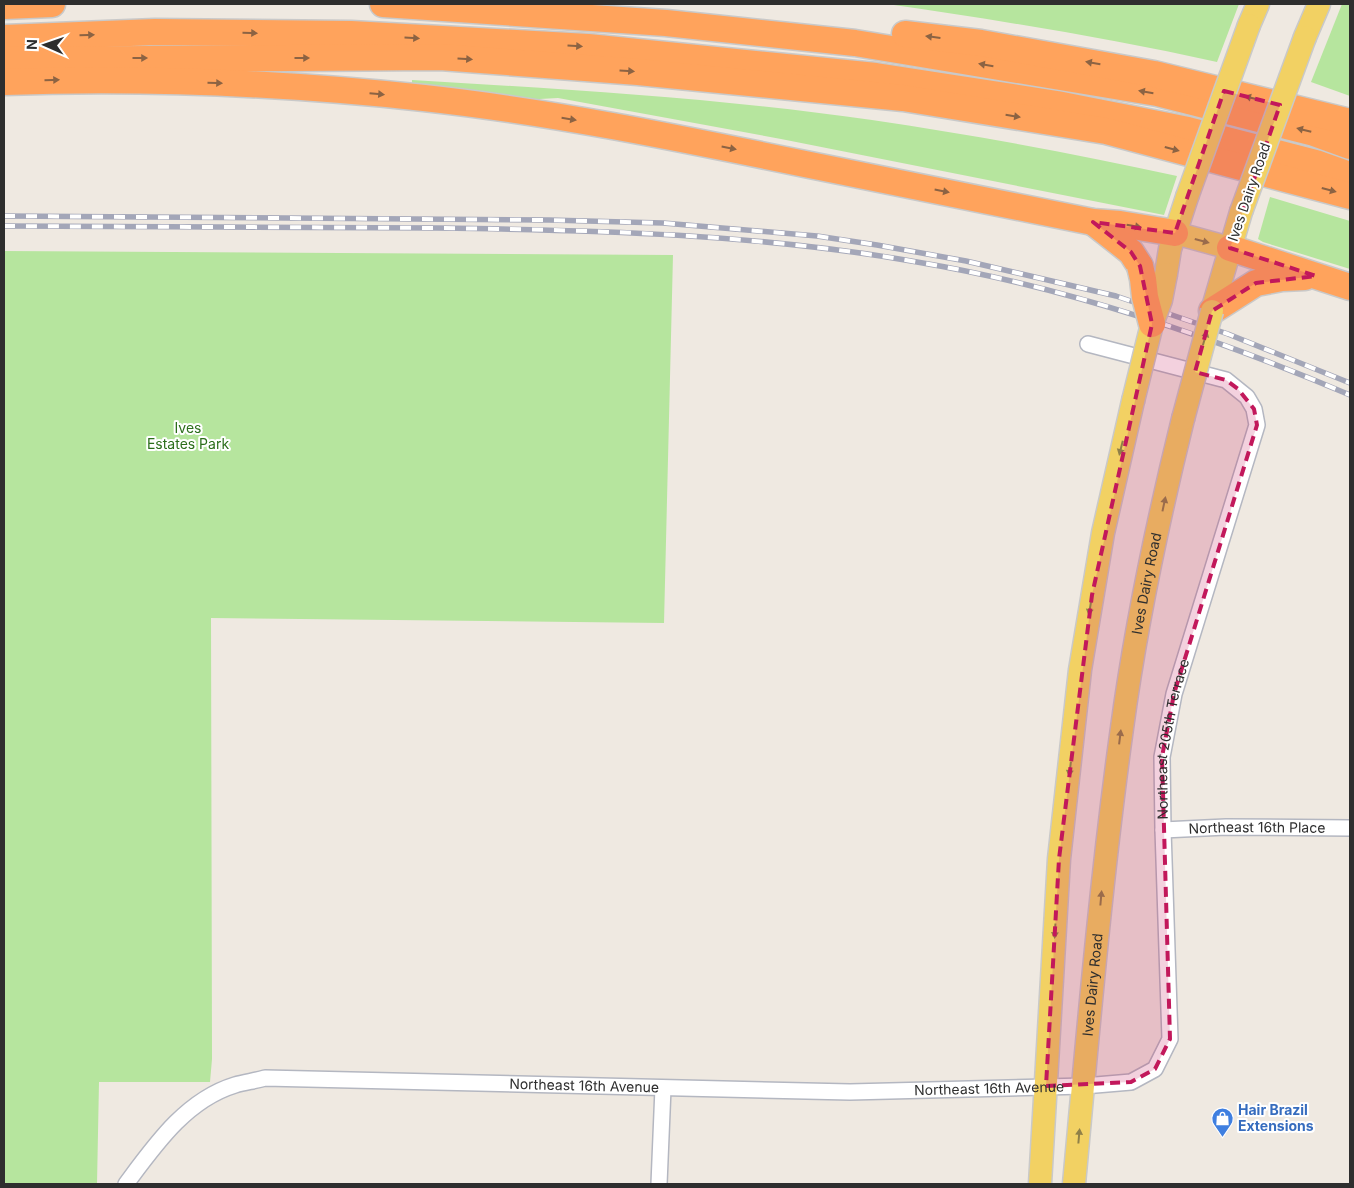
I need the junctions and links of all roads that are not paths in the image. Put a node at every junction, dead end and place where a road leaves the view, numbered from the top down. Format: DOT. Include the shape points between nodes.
graph roads {
  1 [pos="52,4"];
  2 [pos="383,4"];
  3 [pos="631,4"];
  4 [pos="1258,4"];
  5 [pos="1319,4"];
  6 [pos="4,6"];
  7 [pos="4,38"];
  8 [pos="4,60"];
  9 [pos="4,82"];
  10 [pos="1350,122"];
  11 [pos="1350,146"];
  12 [pos="1350,175"];
  13 [pos="1350,196"];
  14 [pos="1093,222"];
  15 [pos="1175,233"];
  16 [pos="1230,248"];
  17 [pos="1316,276"];
  18 [pos="1350,287"];
  19 [pos="1214,301"];
  20 [pos="1152,324"];
  21 [pos="1088,344"];
  22 [pos="1350,828"];
  23 [pos="1163,830"];
  24 [pos="1046,1086"];
  25 [pos="1084,1086"];
  26 [pos="663,1088"];
  27 [pos="126,1184"];
  28 [pos="659,1184"];
  29 [pos="1040,1184"];
  30 [pos="1074,1184"];
  1 -- 6 [label="highway"];
  11 -- 2 [label="highway, one-way" via="1314,133 1157,93 855,42 666,23"];
  10 -- 3 [label="highway, one-way" via="1154,74 981,43"];
  4 -- 15 [label="main road, bridge"];
  5 -- 16 [label="main road, Ives Dairy Road, bridge"];
  7 -- 12 [label="highway, one-way" via="155,32 351,34 588,47 876,76 1057,104 1188,130"];
  8 -- 13 [label="highway, one-way" via="440,57 893,97 1106,131"];
  9 -- 14 [label="highway, one-way" via="81,79 225,83 426,98 613,126"];
  14 -- 15 [label="highway, one-way"];
  14 -- 20 [label="highway, bridge" via="1130,252 1140,266"];
  15 -- 16 [label="main road, one-way"];
  15 -- 20 [label="main road, bridge" via="1161,300"];
  16 -- 17 [label="highway"];
  16 -- 19 [label="main road, Ives Dairy Road"];
  17 -- 18 [label="highway"];
  17 -- 19 [label="highway" via="1256,283 1248,290"];
  25 -- 19 [label="main road, Ives Dairy Road, one-way, bridge" via="1104,866 1122,726 1144,596 1183,418"];
  20 -- 24 [label="main road, one-way, bridge" via="1103,533 1080,670 1059,859"];
  21 -- 23 [label="street, Northeast 205th Terrace" via="1226,380 1247,397 1254,409 1257,425 1174,694 1162,757"];
  22 -- 23 [label="street, Northeast 16th Place"];
  23 -- 25 [label="street, Northeast 205th Terrace" via="1170,1040 1155,1069 1131,1082"];
  24 -- 25 [label="street, Northeast 16th Avenue"];
  24 -- 26 [label="street, Northeast 16th Avenue" via="850,1092"];
  24 -- 29 [label="main road"];
  30 -- 25 [label="main road, Ives Dairy Road, one-way"];
  26 -- 27 [label="street, Northeast 16th Avenue" via="265,1078 234,1086 207,1098 183,1116 156,1144"];
  26 -- 28 [label="street"];
}
